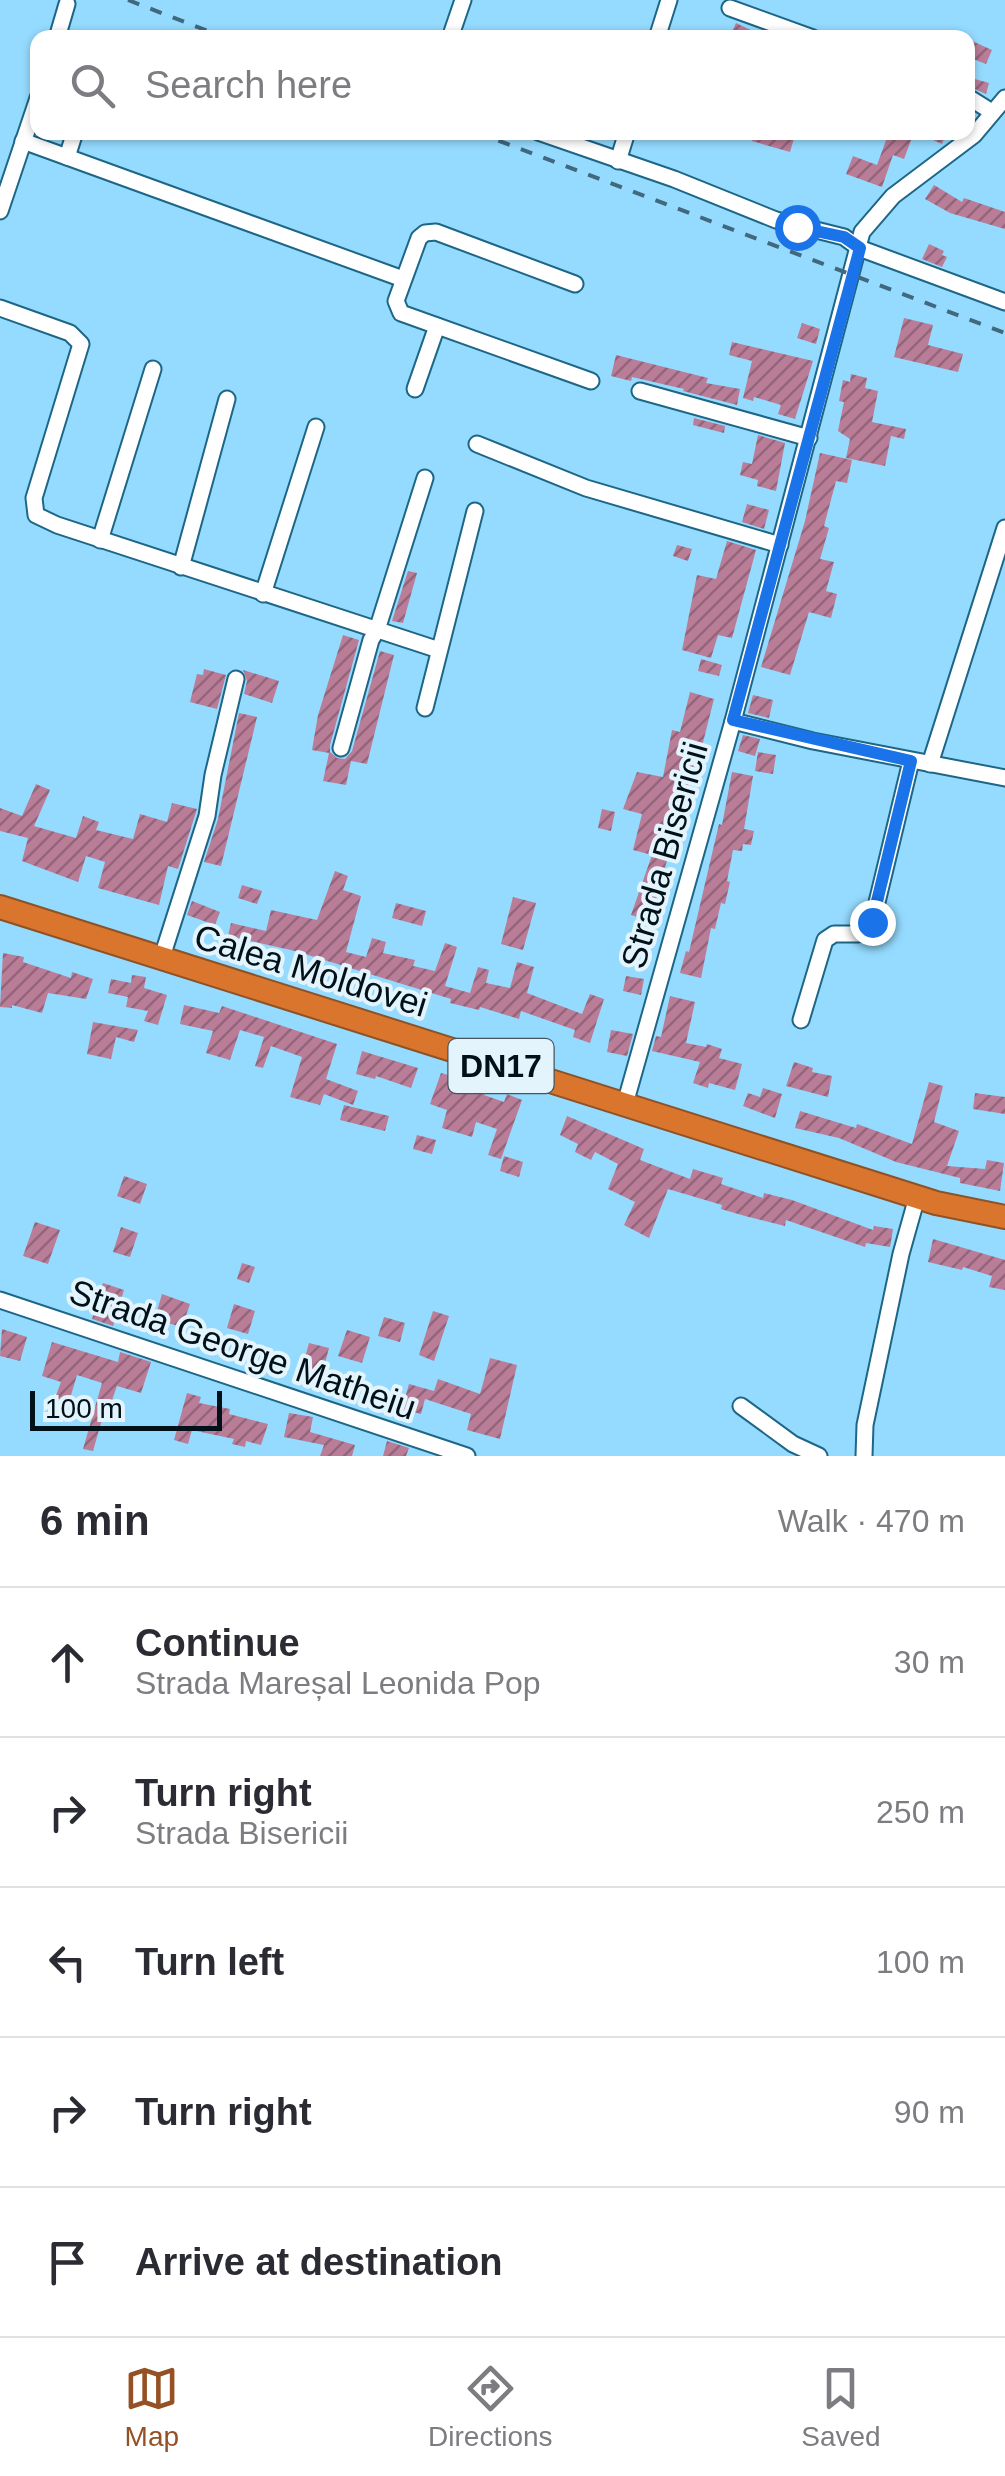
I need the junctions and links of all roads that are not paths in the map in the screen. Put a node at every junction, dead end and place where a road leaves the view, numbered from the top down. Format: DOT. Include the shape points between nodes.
graph roads {
  1 [pos="463,0"];
  2 [pos="669,0"];
  3 [pos="68,4"];
  4 [pos="730,8"];
  5 [pos="60,30"];
  6 [pos="453,30"];
  7 [pos="660,30"];
  8 [pos="791,30"];
  9 [pos="1005,98"];
  10 [pos="975,101"];
  11 [pos="992,112"];
  12 [pos="30,123"];
  13 [pos="975,131"];
  14 [pos="72,140"];
  15 [pos="560,140"];
  16 [pos="625,140"];
  17 [pos="967,140"];
  18 [pos="24,141"];
  19 [pos="67,157"];
  20 [pos="618,161"];
  21 [pos="0,211"];
  22 [pos="860,248"];
  23 [pos="403,279"];
  24 [pos="575,284"];
  25 [pos="1005,302"];
  26 [pos="0,308"];
  27 [pos="437,326"];
  28 [pos="153,370"];
  29 [pos="591,381"];
  30 [pos="415,388"];
  31 [pos="640,391"];
  32 [pos="227,399"];
  33 [pos="316,427"];
  34 [pos="809,438"];
  35 [pos="476,444"];
  36 [pos="425,478"];
  37 [pos="474,511"];
  38 [pos="1005,528"];
  39 [pos="100,540"];
  40 [pos="780,545"];
  41 [pos="180,566"];
  42 [pos="263,594"];
  43 [pos="377,630"];
  44 [pos="439,650"];
  45 [pos="236,679"];
  46 [pos="425,708"];
  47 [pos="733,720"];
  48 [pos="341,748"];
  49 [pos="911,761"];
  50 [pos="930,764"];
  51 [pos="1005,778"];
  52 [pos="0,907"];
  53 [pos="160,960"];
  54 [pos="801,1020"];
  55 [pos="626,1104"];
  56 [pos="917,1197"];
  57 [pos="1005,1217"];
  58 [pos="0,1300"];
  59 [pos="741,1406"];
  60 [pos="467,1456"];
  61 [pos="819,1456"];
  62 [pos="864,1456"];
  1 -- 6 [label="street"];
  2 -- 7 [label="street"];
  3 -- 5 [label="street"];
  4 -- 8 [label="street"];
  9 -- 11 [label="street, Strada Bisericii"];
  10 -- 11 [label="street"];
  11 -- 13 [label="street, Strada Bisericii"];
  12 -- 18 [label="street"];
  14 -- 19 [label="street"];
  15 -- 20 [label="street"];
  16 -- 20 [label="street"];
  17 -- 22 [label="street, Strada Bisericii" via="881,208 862,232"];
  18 -- 19 [label="street"];
  18 -- 21 [label="street"];
  19 -- 23 [label="street"];
  20 -- 22 [label="street"];
  22 -- 25 [label="street"];
  22 -- 34 [label="street, Strada Bisericii"];
  23 -- 24 [label="street" via="419,238 436,232"];
  23 -- 27 [label="street" via="397,308"];
  26 -- 39 [label="street" via="82,344 33,510"];
  27 -- 29 [label="street"];
  27 -- 30 [label="street"];
  28 -- 39 [label="street"];
  31 -- 34 [label="street"];
  32 -- 41 [label="street"];
  33 -- 42 [label="street"];
  34 -- 40 [label="street, Strada Bisericii"];
  35 -- 40 [label="street" via="586,488"];
  36 -- 43 [label="street"];
  37 -- 44 [label="street"];
  38 -- 50 [label="street"];
  39 -- 41 [label="street"];
  40 -- 47 [label="street, Strada Bisericii"];
  41 -- 42 [label="street"];
  42 -- 43 [label="street"];
  43 -- 44 [label="street"];
  43 -- 48 [label="street"];
  44 -- 46 [label="street"];
  45 -- 53 [label="street" via="207,816"];
  47 -- 49 [label="street"];
  47 -- 55 [label="street, Strada Bisericii"];
  49 -- 50 [label="street"];
  49 -- 54 [label="street" via="872,922 858,934 825,940"];
  50 -- 51 [label="street"];
  52 -- 53 [label="highway, Calea Moldovei / DN17"];
  53 -- 55 [label="highway, Calea Moldovei / DN17"];
  55 -- 56 [label="highway, Calea Moldovei / DN17"];
  56 -- 57 [label="highway, Calea Moldovei / DN17"];
  56 -- 62 [label="street" via="865,1425"];
  58 -- 60 [label="street, Strada George Matheiu"];
  59 -- 61 [label="street"];
}
